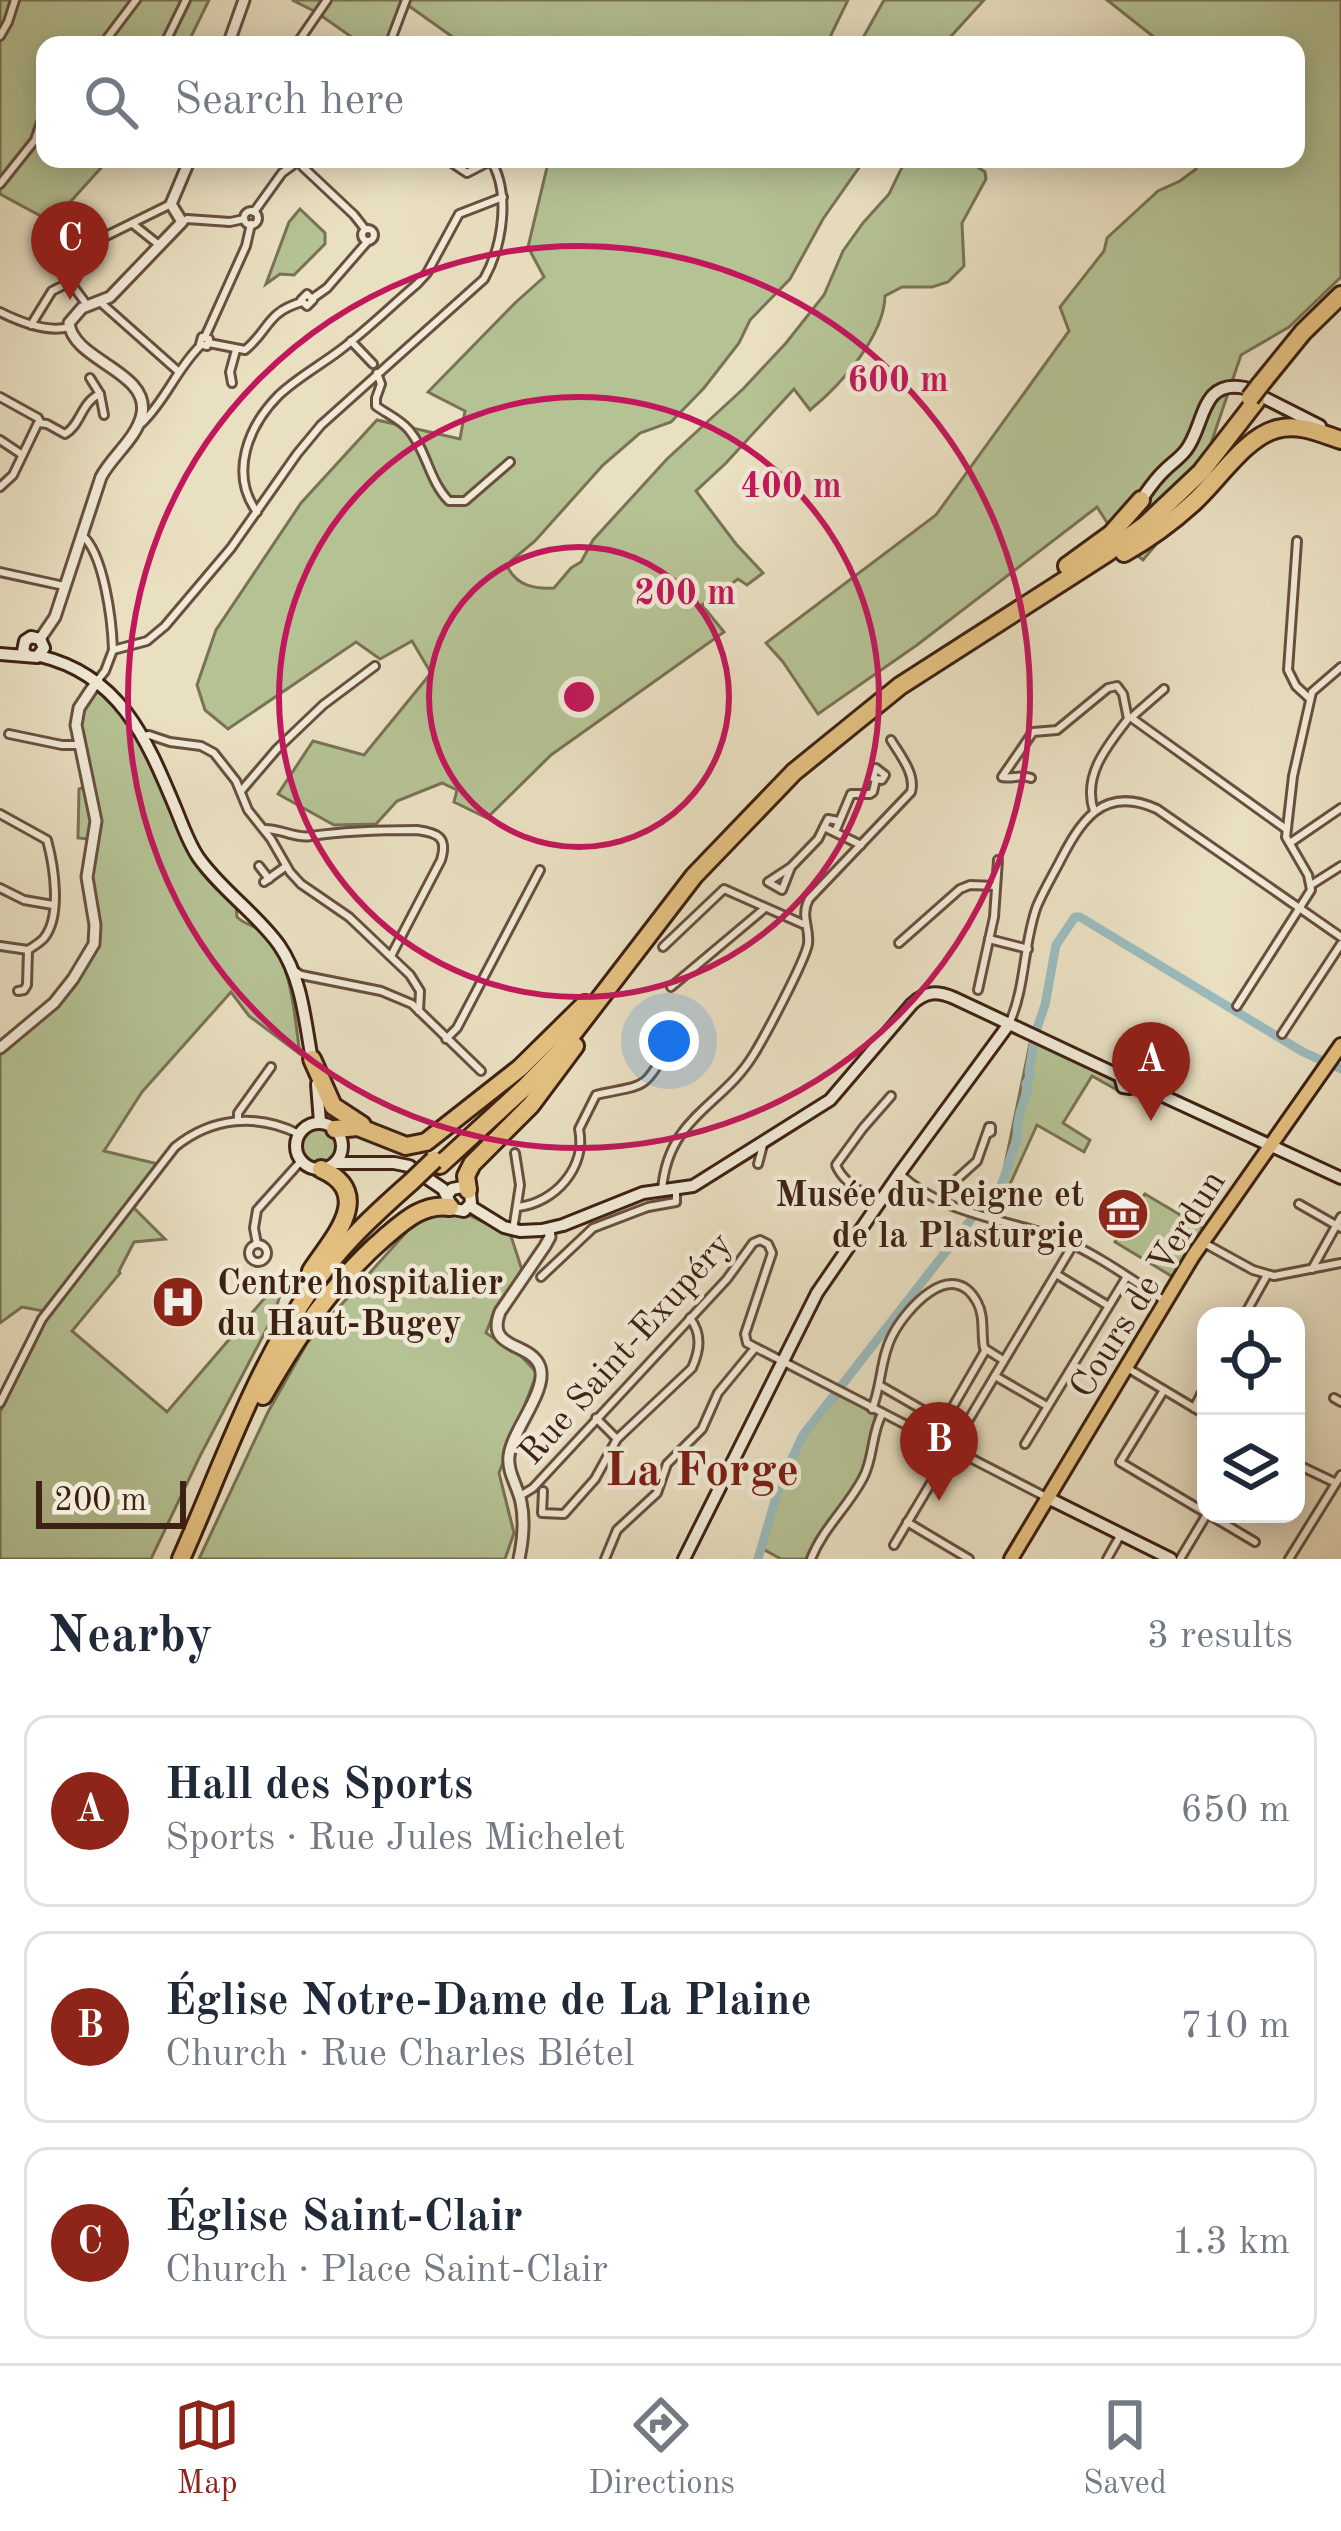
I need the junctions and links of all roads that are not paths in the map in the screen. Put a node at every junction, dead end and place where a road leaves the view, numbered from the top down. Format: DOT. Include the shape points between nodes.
graph roads {
  1 [pos="15,0"];
  2 [pos="136,0"];
  3 [pos="186,0"];
  4 [pos="244,0"];
  5 [pos="327,0"];
  6 [pos="406,0"];
  7 [pos="0,36"];
  8 [pos="109,36"];
  9 [pos="168,36"];
  10 [pos="232,36"];
  11 [pos="302,36"];
  12 [pos="392,36"];
  13 [pos="36,137"];
  14 [pos="187,168"];
  15 [pos="290,168"];
  16 [pos="306,168"];
  17 [pos="496,168"];
  18 [pos="0,184"];
  19 [pos="503,197"];
  20 [pos="171,204"];
  21 [pos="182,222"];
  22 [pos="248,222"];
  23 [pos="134,225"];
  24 [pos="160,246"];
  25 [pos="70,282"];
  26 [pos="1341,295"];
  27 [pos="99,302"];
  28 [pos="86,305"];
  29 [pos="1341,305"];
  30 [pos="0,312"];
  31 [pos="31,325"];
  32 [pos="69,326"];
  33 [pos="351,341"];
  34 [pos="205,342"];
  35 [pos="236,350"];
  36 [pos="375,369"];
  37 [pos="179,371"];
  38 [pos="90,378"];
  39 [pos="232,383"];
  40 [pos="1258,393"];
  41 [pos="100,394"];
  42 [pos="0,397"];
  43 [pos="161,400"];
  44 [pos="142,408"];
  45 [pos="104,415"];
  46 [pos="40,422"];
  47 [pos="135,429"];
  48 [pos="1341,438"];
  49 [pos="0,440"];
  50 [pos="21,454"];
  51 [pos="510,462"];
  52 [pos="0,487"];
  53 [pos="1141,500"];
  54 [pos="256,512"];
  55 [pos="80,534"];
  56 [pos="1297,541"];
  57 [pos="0,572"];
  58 [pos="64,586"];
  59 [pos="1020,604"];
  60 [pos="35,648"];
  61 [pos="113,650"];
  62 [pos="0,654"];
  63 [pos="375,666"];
  64 [pos="1341,668"];
  65 [pos="97,681"];
  66 [pos="1164,689"];
  67 [pos="1309,698"];
  68 [pos="1131,717"];
  69 [pos="9,734"];
  70 [pos="143,736"];
  71 [pos="891,740"];
  72 [pos="80,745"];
  73 [pos="876,778"];
  74 [pos="1031,778"];
  75 [pos="241,791"];
  76 [pos="1341,808"];
  77 [pos="1094,811"];
  78 [pos="0,814"];
  79 [pos="839,821"];
  80 [pos="824,827"];
  81 [pos="1286,829"];
  82 [pos="264,830"];
  83 [pos="835,832"];
  84 [pos="1288,844"];
  85 [pos="861,845"];
  86 [pos="998,860"];
  87 [pos="259,866"];
  88 [pos="286,866"];
  89 [pos="1341,866"];
  90 [pos="791,867"];
  91 [pos="539,870"];
  92 [pos="1311,884"];
  93 [pos="996,886"];
  94 [pos="0,888"];
  95 [pos="53,904"];
  96 [pos="766,908"];
  97 [pos="1300,908"];
  98 [pos="658,920"];
  99 [pos="805,925"];
  100 [pos="989,939"];
  101 [pos="1341,940"];
  102 [pos="898,943"];
  103 [pos="0,946"];
  104 [pos="663,947"];
  105 [pos="1028,949"];
  106 [pos="28,950"];
  107 [pos="391,956"];
  108 [pos="298,977"];
  109 [pos="671,987"];
  110 [pos="598,990"];
  111 [pos="977,990"];
  112 [pos="18,991"];
  113 [pos="1237,1006"];
  114 [pos="419,1011"];
  115 [pos="1009,1024"];
  116 [pos="1282,1034"];
  117 [pos="446,1039"];
  118 [pos="670,1045"];
  119 [pos="1341,1046"];
  120 [pos="0,1048"];
  121 [pos="312,1059"];
  122 [pos="271,1067"];
  123 [pos="481,1071"];
  124 [pos="891,1096"];
  125 [pos="238,1121"];
  126 [pos="328,1126"];
  127 [pos="298,1134"];
  128 [pos="987,1134"];
  129 [pos="378,1136"];
  130 [pos="764,1142"];
  131 [pos="1271,1146"];
  132 [pos="342,1149"];
  133 [pos="514,1153"];
  134 [pos="301,1161"];
  135 [pos="437,1162"];
  136 [pos="758,1164"];
  137 [pos="328,1166"];
  138 [pos="899,1174"];
  139 [pos="1341,1178"];
  140 [pos="414,1183"];
  141 [pos="676,1189"];
  142 [pos="662,1190"];
  143 [pos="458,1197"];
  144 [pos="943,1200"];
  145 [pos="878,1203"];
  146 [pos="1299,1204"];
  147 [pos="518,1208"];
  148 [pos="1339,1223"];
  149 [pos="513,1230"];
  150 [pos="542,1230"];
  151 [pos="1202,1243"];
  152 [pos="257,1244"];
  153 [pos="1073,1245"];
  154 [pos="1341,1264"];
  155 [pos="1312,1269"];
  156 [pos="1056,1274"];
  157 [pos="1267,1275"];
  158 [pos="541,1276"];
  159 [pos="1127,1277"];
  160 [pos="1166,1301"];
  161 [pos="1107,1305"];
  162 [pos="1249,1307"];
  163 [pos="690,1318"];
  164 [pos="755,1348"];
  165 [pos="985,1351"];
  166 [pos="1004,1361"];
  167 [pos="781,1362"];
  168 [pos="1126,1367"];
  169 [pos="995,1376"];
  170 [pos="879,1385"];
  171 [pos="1164,1390"];
  172 [pos="1197,1402"];
  173 [pos="0,1403"];
  174 [pos="1047,1406"];
  175 [pos="1194,1408"];
  176 [pos="872,1409"];
  177 [pos="1197,1410"];
  178 [pos="882,1414"];
  179 [pos="251,1418"];
  180 [pos="596,1418"];
  181 [pos="944,1422"];
  182 [pos="961,1432"];
  183 [pos="236,1433"];
  184 [pos="617,1439"];
  185 [pos="1025,1444"];
  186 [pos="951,1449"];
  187 [pos="1305,1467"];
  188 [pos="1338,1479"];
  189 [pos="543,1491"];
  190 [pos="520,1496"];
  191 [pos="1048,1498"];
  192 [pos="1197,1508"];
  193 [pos="907,1522"];
  194 [pos="1201,1523"];
  195 [pos="1222,1523"];
  196 [pos="1121,1534"];
  197 [pos="1255,1542"];
  198 [pos="894,1545"];
  199 [pos="185,1559"];
  200 [pos="519,1559"];
  201 [pos="604,1559"];
  202 [pos="684,1559"];
  203 [pos="811,1559"];
  204 [pos="969,1559"];
  205 [pos="1011,1559"];
  206 [pos="1107,1559"];
  207 [pos="1176,1559"];
  208 [pos="1288,1559"];
  1 -- 7 [label="street"];
  2 -- 8 [label="street"];
  3 -- 9 [label="street"];
  4 -- 10 [label="street"];
  5 -- 11 [label="street"];
  6 -- 12 [label="street"];
  13 -- 18 [label="street"];
  14 -- 20 [label="street"];
  15 -- 22 [label="street" via="246,213"];
  16 -- 35 [label="street" via="374,233 372,241 327,288 305,294 276,314 254,344"];
  17 -- 19 [label="street"];
  19 -- 33 [label="street" via="459,214 427,273"];
  19 -- 36 [label="street" via="484,279"];
  20 -- 21 [label="street"];
  20 -- 23 [label="street"];
  21 -- 22 [label="street"];
  21 -- 24 [label="street"];
  22 -- 34 [label="street" via="246,246"];
  23 -- 24 [label="street"];
  23 -- 25 [label="street" via="102,238"];
  24 -- 27 [label="street"];
  25 -- 28 [label="street"];
  25 -- 31 [label="street" via="52,291"];
  26 -- 40 [label="highway" via="1289,347"];
  27 -- 28 [label="street"];
  27 -- 37 [label="street"];
  28 -- 32 [label="street"];
  29 -- 40 [label="highway"];
  30 -- 31 [label="street"];
  31 -- 32 [label="street"];
  32 -- 44 [label="street" via="74,339 134,386"];
  33 -- 36 [label="street"];
  33 -- 54 [label="street" via="277,397 250,438 242,464"];
  34 -- 35 [label="street"];
  34 -- 37 [label="street"];
  35 -- 39 [label="street"];
  36 -- 51 [label="street" via="382,384 376,406 413,434 449,501 465,501"];
  36 -- 54 [label="street" via="309,438"];
  37 -- 43 [label="street"];
  38 -- 41 [label="street"];
  40 -- 48 [label="main road"];
  40 -- 53 [label="main road" via="1227,387 1210,399 1187,449"];
  40 -- 59 [label="highway" via="1201,472 1160,512"];
  41 -- 45 [label="street"];
  41 -- 46 [label="street" via="65,434"];
  42 -- 46 [label="street"];
  43 -- 44 [label="street"];
  43 -- 47 [label="street"];
  44 -- 47 [label="street"];
  46 -- 50 [label="street"];
  47 -- 55 [label="street" via="106,467"];
  48 -- 59 [label="highway" via="1291,427 1261,436 1149,538"];
  49 -- 50 [label="street"];
  50 -- 52 [label="street"];
  53 -- 59 [label="highway" via="1111,534"];
  54 -- 61 [label="street" via="158,634"];
  55 -- 58 [label="street"];
  55 -- 61 [label="street" via="101,578"];
  56 -- 67 [label="street" via="1288,670"];
  57 -- 58 [label="street"];
  58 -- 60 [label="street"];
  59 -- 98 [label="highway" via="826,744 736,829"];
  59 -- 110 [label="highway" via="893,683 782,773 687,873"];
  60 -- 62 [label="main road"];
  60 -- 65 [label="main road"];
  61 -- 65 [label="street"];
  63 -- 75 [label="street" via="302,724"];
  64 -- 67 [label="street"];
  65 -- 70 [label="main road"];
  65 -- 72 [label="street" via="78,712"];
  66 -- 68 [label="street"];
  67 -- 81 [label="street"];
  68 -- 74 [label="street" via="1122,691 1111,686 1057,730 1033,732 1002,777"];
  68 -- 77 [label="street" via="1092,776"];
  68 -- 81 [label="street"];
  69 -- 72 [label="street"];
  70 -- 75 [label="street" via="208,748"];
  70 -- 108 [label="main road" via="194,850"];
  71 -- 85 [label="street" via="913,788"];
  72 -- 120 [label="street" via="96,821 87,877 95,938 54,1003"];
  73 -- 79 [label="street" via="870,794 850,794"];
  75 -- 82 [label="street"];
  76 -- 84 [label="street"];
  77 -- 97 [label="street" via="1120,802 1151,806"];
  77 -- 105 [label="street" via="1075,831 1036,909"];
  78 -- 95 [label="street" via="47,840"];
  79 -- 80 [label="street"];
  79 -- 83 [label="street"];
  80 -- 83 [label="street"];
  80 -- 90 [label="street"];
  81 -- 84 [label="street"];
  82 -- 88 [label="street"];
  82 -- 107 [label="street" via="307,837 417,830 441,838 440,860"];
  83 -- 85 [label="street"];
  84 -- 92 [label="street"];
  85 -- 99 [label="street" via="809,899"];
  86 -- 93 [label="street"];
  87 -- 88 [label="street" via="266,880"];
  88 -- 107 [label="street"];
  89 -- 92 [label="street"];
  91 -- 117 [label="street"];
  92 -- 97 [label="street"];
  93 -- 100 [label="street"];
  93 -- 102 [label="street" via="960,889"];
  94 -- 95 [label="street"];
  95 -- 106 [label="street" via="46,936"];
  96 -- 99 [label="street"];
  96 -- 104 [label="street" via="724,890"];
  96 -- 109 [label="street"];
  97 -- 101 [label="street"];
  97 -- 113 [label="street"];
  98 -- 135 [label="highway" via="558,1053"];
  98 -- 143 [label="highway" via="548,1086 472,1164"];
  99 -- 142 [label="street" via="807,948 754,1054 683,1130"];
  100 -- 105 [label="street"];
  100 -- 111 [label="street"];
  101 -- 116 [label="street"];
  103 -- 106 [label="street"];
  105 -- 115 [label="street"];
  106 -- 112 [label="street" via="27,985"];
  107 -- 114 [label="street" via="417,983"];
  108 -- 114 [label="street" via="381,991"];
  108 -- 121 [label="main road"];
  110 -- 129 [label="highway" via="520,1068 430,1140 410,1146"];
  110 -- 135 [label="highway" via="541,1061"];
  114 -- 117 [label="street"];
  115 -- 130 [label="main road" via="926,994 830,1100"];
  115 -- 131 [label="main road" via="1120,1076 1123,1087 1135,1083"];
  115 -- 138 [label="main road"];
  117 -- 123 [label="street"];
  118 -- 147 [label="street" via="647,1082 596,1095 579,1129 571,1176 536,1205"];
  119 -- 131 [label="main road, Cours de Verdun"];
  121 -- 126 [label="main road"];
  121 -- 129 [label="highway" via="333,1106"];
  122 -- 125 [label="street"];
  124 -- 145 [label="street" via="836,1165"];
  125 -- 127 [label="street" via="268,1121"];
  125 -- 173 [label="street" via="201,1130 176,1147 42,1319"];
  126 -- 127 [label="main road" via="308,1125"];
  126 -- 129 [label="highway"];
  126 -- 132 [label="main road"];
  127 -- 134 [label="main road"];
  128 -- 144 [label="street" via="977,1161"];
  130 -- 136 [label="street"];
  130 -- 141 [label="main road"];
  131 -- 139 [label="main road"];
  131 -- 151 [label="main road, Cours de Verdun"];
  132 -- 137 [label="main road"];
  132 -- 143 [label="main road" via="360,1160 411,1161"];
  133 -- 147 [label="street"];
  134 -- 137 [label="main road"];
  134 -- 152 [label="street" via="256,1210"];
  135 -- 140 [label="highway, bridge"];
  137 -- 143 [label="main road" via="409,1166"];
  137 -- 183 [label="highway" via="344,1188 346,1218 287,1311"];
  138 -- 144 [label="street"];
  138 -- 145 [label="main road"];
  140 -- 179 [label="highway" via="325,1281"];
  140 -- 183 [label="highway" via="314,1283"];
  141 -- 142 [label="main road"];
  141 -- 158 [label="street" via="676,1202 593,1228"];
  142 -- 150 [label="main road"];
  143 -- 149 [label="main road"];
  143 -- 179 [label="highway" via="418,1212 350,1271 309,1320"];
  144 -- 153 [label="street"];
  145 -- 167 [label="main road"];
  146 -- 148 [label="street"];
  147 -- 149 [label="street"];
  148 -- 155 [label="street"];
  149 -- 150 [label="main road"];
  150 -- 190 [label="street" via="536,1259 496,1322 500,1336 535,1358 541,1373 509,1456"];
  151 -- 157 [label="street"];
  151 -- 160 [label="main road, Cours de Verdun"];
  153 -- 156 [label="street"];
  153 -- 159 [label="street"];
  154 -- 155 [label="street"];
  155 -- 157 [label="street"];
  156 -- 161 [label="street"];
  156 -- 166 [label="street"];
  157 -- 162 [label="street"];
  159 -- 160 [label="street"];
  159 -- 161 [label="street"];
  160 -- 168 [label="main road, Cours de Verdun"];
  161 -- 174 [label="street"];
  163 -- 164 [label="street, Rue Saint-Exupéry" via="753,1243 764,1241 772,1255 745,1337"];
  163 -- 180 [label="street, Rue Saint-Exupéry"];
  163 -- 184 [label="street" via="699,1335 692,1368"];
  164 -- 167 [label="street"];
  164 -- 201 [label="street" via="702,1429 667,1464 657,1493 617,1530"];
  165 -- 166 [label="street"];
  165 -- 170 [label="street" via="976,1301 963,1288 941,1286 914,1303 895,1330"];
  165 -- 181 [label="street"];
  166 -- 169 [label="street"];
  167 -- 176 [label="street"];
  167 -- 202 [label="main road"];
  168 -- 171 [label="street"];
  168 -- 191 [label="main road, Cours de Verdun"];
  169 -- 174 [label="street"];
  169 -- 182 [label="street"];
  170 -- 176 [label="street"];
  170 -- 181 [label="street"];
  171 -- 175 [label="street"];
  171 -- 192 [label="street" via="1120,1462"];
  172 -- 175 [label="street"];
  174 -- 185 [label="street"];
  175 -- 177 [label="street"];
  176 -- 178 [label="street"];
  178 -- 186 [label="street"];
  178 -- 203 [label="street" via="867,1472"];
  179 -- 199 [label="highway"];
  180 -- 184 [label="street"];
  180 -- 190 [label="street, Rue Saint-Exupéry"];
  181 -- 182 [label="street"];
  182 -- 186 [label="street"];
  183 -- 199 [label="highway"];
  184 -- 189 [label="street" via="564,1514 542,1514"];
  186 -- 191 [label="street"];
  186 -- 193 [label="street"];
  187 -- 188 [label="street"];
  188 -- 208 [label="street"];
  190 -- 200 [label="street"];
  191 -- 196 [label="main road"];
  191 -- 205 [label="main road, Cours de Verdun"];
  193 -- 198 [label="street"];
  193 -- 204 [label="street"];
  194 -- 207 [label="street"];
  195 -- 197 [label="street"];
  196 -- 206 [label="street"];
  196 -- 207 [label="main road"];
}
